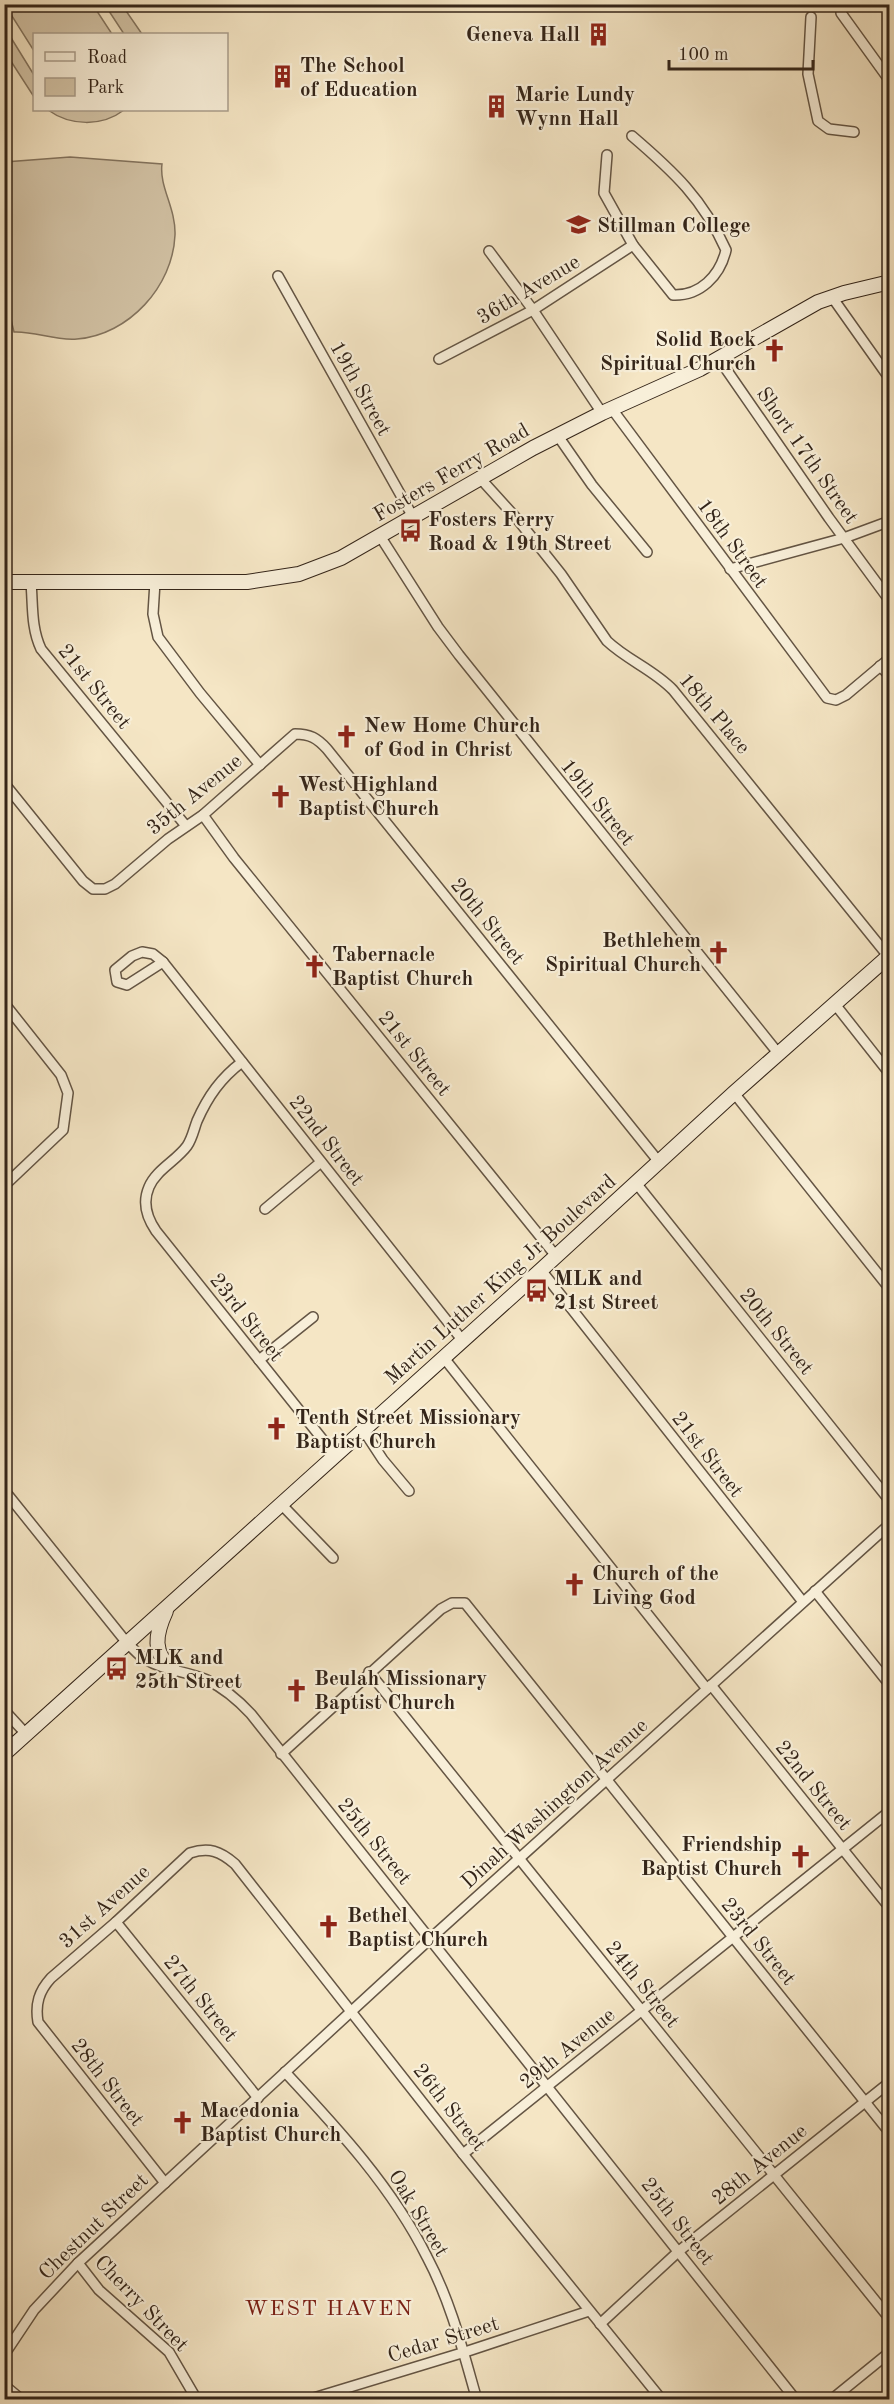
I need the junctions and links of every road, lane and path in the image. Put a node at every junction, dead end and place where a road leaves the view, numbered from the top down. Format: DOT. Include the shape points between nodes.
graph roads {
  1 [pos="841,13"];
  2 [pos="811,17"];
  3 [pos="890,81"];
  4 [pos="854,132"];
  5 [pos="632,136"];
  6 [pos="607,155"];
  7 [pos="633,245"];
  8 [pos="489,251"];
  9 [pos="278,276"];
  10 [pos="890,282"];
  11 [pos="832,297"];
  12 [pos="533,310"];
  13 [pos="440,359"];
  14 [pos="719,359"];
  15 [pos="890,379"];
  16 [pos="607,411"];
  17 [pos="558,436"];
  18 [pos="480,478"];
  19 [pos="413,517"];
  20 [pos="890,521"];
  21 [pos="380,536"];
  22 [pos="844,538"];
  23 [pos="647,552"];
  24 [pos="730,569"];
  25 [pos="4,582"];
  26 [pos="155,582"];
  27 [pos="31,583"];
  28 [pos="890,601"];
  29 [pos="890,658"];
  30 [pos="880,666"];
  31 [pos="890,676"];
  32 [pos="308,734"];
  33 [pos="260,765"];
  34 [pos="4,783"];
  35 [pos="203,815"];
  36 [pos="186,826"];
  37 [pos="889,956"];
  38 [pos="163,962"];
  39 [pos="4,1003"];
  40 [pos="834,1003"];
  41 [pos="778,1053"];
  42 [pos="242,1062"];
  43 [pos="890,1074"];
  44 [pos="734,1093"];
  45 [pos="321,1162"];
  46 [pos="659,1162"];
  47 [pos="636,1184"];
  48 [pos="4,1186"];
  49 [pos="265,1209"];
  50 [pos="556,1256"];
  51 [pos="541,1270"];
  52 [pos="890,1289"];
  53 [pos="314,1317"];
  54 [pos="463,1341"];
  55 [pos="444,1358"];
  56 [pos="259,1360"];
  57 [pos="364,1431"];
  58 [pos="335,1455"];
  59 [pos="4,1490"];
  60 [pos="409,1491"];
  61 [pos="890,1501"];
  62 [pos="281,1504"];
  63 [pos="890,1524"];
  64 [pos="333,1558"];
  65 [pos="815,1591"];
  66 [pos="803,1602"];
  67 [pos="169,1605"];
  68 [pos="127,1643"];
  69 [pos="173,1670"];
  70 [pos="369,1672"];
  71 [pos="890,1684"];
  72 [pos="709,1687"];
  73 [pos="4,1710"];
  74 [pos="4,1734"];
  75 [pos="26,1734"];
  76 [pos="9,1750"];
  77 [pos="281,1754"];
  78 [pos="606,1781"];
  79 [pos="890,1811"];
  80 [pos="202,1849"];
  81 [pos="843,1850"];
  82 [pos="519,1858"];
  83 [pos="890,1908"];
  84 [pos="116,1922"];
  85 [pos="430,1938"];
  86 [pos="732,1938"];
  87 [pos="38,1998"];
  88 [pos="641,2010"];
  89 [pos="353,2012"];
  90 [pos="285,2072"];
  91 [pos="890,2082"];
  92 [pos="548,2086"];
  93 [pos="258,2098"];
  94 [pos="865,2102"];
  95 [pos="890,2133"];
  96 [pos="463,2154"];
  97 [pos="774,2175"];
  98 [pos="165,2183"];
  99 [pos="679,2251"];
  100 [pos="78,2263"];
  101 [pos="589,2311"];
  102 [pos="890,2319"];
  103 [pos="600,2324"];
  104 [pos="465,2352"];
  105 [pos="890,2352"];
  106 [pos="4,2355"];
  107 [pos="4,2385"];
  108 [pos="338,2395"];
  109 [pos="22,2400"];
  110 [pos="197,2400"];
  111 [pos="307,2400"];
  112 [pos="477,2400"];
  113 [pos="662,2400"];
  114 [pos="796,2400"];
  115 [pos="831,2400"];
  1 -- 3 [label="street"];
  2 -- 4 [label="street" via="808,74 818,121 829,129"];
  5 -- 7 [label="street" via="684,183 716,226 726,250 712,279 685,296 673,296"];
  6 -- 7 [label="street" via="604,193"];
  7 -- 12 [label="street, 36th Avenue"];
  8 -- 12 [label="street, 18th Street"];
  9 -- 19 [label="street, 19th Street"];
  10 -- 11 [label="main road, Fosters Ferry Road"];
  11 -- 14 [label="main road, Fosters Ferry Road"];
  11 -- 15 [label="street"];
  12 -- 13 [label="street, 36th Avenue"];
  12 -- 16 [label="street, 18th Street"];
  14 -- 16 [label="main road, Fosters Ferry Road"];
  14 -- 22 [label="street, Short 17th Street"];
  16 -- 17 [label="main road, Fosters Ferry Road"];
  16 -- 24 [label="street, 18th Street"];
  17 -- 18 [label="main road, Fosters Ferry Road"];
  17 -- 23 [label="street" via="592,486"];
  18 -- 19 [label="main road, Fosters Ferry Road"];
  18 -- 37 [label="street, 18th Place" via="554,566 607,641 665,681"];
  19 -- 21 [label="main road, Fosters Ferry Road"];
  20 -- 22 [label="street"];
  21 -- 26 [label="main road, Fosters Ferry Road" via="327,565 282,578"];
  21 -- 41 [label="street, 19th Street" via="459,655"];
  22 -- 24 [label="street"];
  22 -- 28 [label="street, Short 17th Street"];
  24 -- 30 [label="street, 18th Street" via="826,698 836,700 846,695"];
  25 -- 27 [label="main road, Fosters Ferry Road"];
  26 -- 27 [label="main road, Fosters Ferry Road"];
  26 -- 33 [label="street" via="153,614 158,637"];
  27 -- 36 [label="street, 21st Street" via="34,626 41,648"];
  29 -- 30 [label="street"];
  30 -- 31 [label="street"];
  32 -- 33 [label="street, 35th Avenue" via="295,734"];
  32 -- 46 [label="street, 20th Street" via="327,749"];
  33 -- 35 [label="street, 35th Avenue"];
  34 -- 36 [label="street, 35th Avenue" via="93,889 115,884"];
  35 -- 36 [label="street, 35th Avenue"];
  35 -- 50 [label="street, 21st Street"];
  37 -- 40 [label="main road, Martin Luther King Jr Boulevard"];
  38 -- 38 [label="street" via="153,954 142,952 132,956 115,970 117,982 127,985"];
  38 -- 42 [label="street, 22nd Street"];
  39 -- 48 [label="street" via="61,1075 68,1093 63,1130"];
  40 -- 41 [label="main road, Martin Luther King Jr Boulevard"];
  40 -- 43 [label="street"];
  41 -- 44 [label="main road, Martin Luther King Jr Boulevard"];
  42 -- 45 [label="street, 22nd Street"];
  42 -- 56 [label="street, 23rd Street" via="212,1091 189,1144 156,1176 147,1194 146,1210 156,1231"];
  44 -- 46 [label="main road, Martin Luther King Jr Boulevard"];
  44 -- 52 [label="street"];
  45 -- 49 [label="street"];
  45 -- 54 [label="street, 22nd Street"];
  46 -- 47 [label="main road, Martin Luther King Jr Boulevard"];
  47 -- 50 [label="main road, Martin Luther King Jr Boulevard"];
  47 -- 61 [label="street, 20th Street"];
  50 -- 51 [label="main road, Martin Luther King Jr Boulevard"];
  51 -- 54 [label="main road, Martin Luther King Jr Boulevard"];
  51 -- 66 [label="street, 21st Street"];
  53 -- 56 [label="street"];
  54 -- 55 [label="main road, Martin Luther King Jr Boulevard"];
  55 -- 57 [label="main road, Martin Luther King Jr Boulevard"];
  55 -- 72 [label="street, 22nd Street"];
  56 -- 58 [label="street, 23rd Street"];
  57 -- 58 [label="main road, Martin Luther King Jr Boulevard"];
  57 -- 60 [label="street"];
  58 -- 62 [label="main road, Martin Luther King Jr Boulevard"];
  59 -- 68 [label="street, 25th Street"];
  62 -- 64 [label="street"];
  62 -- 67 [label="main road, Martin Luther King Jr Boulevard"];
  63 -- 65 [label="street, Dinah Washington Avenue"];
  65 -- 66 [label="street, Dinah Washington Avenue"];
  65 -- 71 [label="street"];
  66 -- 72 [label="street, Dinah Washington Avenue"];
  67 -- 68 [label="main road, Martin Luther King Jr Boulevard"];
  67 -- 69 [label="main road" via="157,1644 162,1661"];
  68 -- 69 [label="street, 25th Street" via="144,1659"];
  68 -- 75 [label="main road, Martin Luther King Jr Boulevard"];
  69 -- 77 [label="street, 25th Street" via="206,1680 235,1698"];
  70 -- 77 [label="street"];
  70 -- 78 [label="street, 23rd Street" via="441,1609 465,1603"];
  70 -- 82 [label="street, 24th Street"];
  72 -- 78 [label="street, Dinah Washington Avenue"];
  72 -- 81 [label="street, 22nd Street"];
  73 -- 75 [label="street"];
  74 -- 76 [label="street"];
  75 -- 76 [label="main road, Martin Luther King Jr Boulevard"];
  77 -- 85 [label="street, 25th Street"];
  78 -- 82 [label="street, Dinah Washington Avenue"];
  78 -- 86 [label="street, 23rd Street"];
  79 -- 81 [label="street, 29th Avenue"];
  80 -- 84 [label="street, 31st Avenue" via="190,1853"];
  80 -- 89 [label="street, 26th Street" via="215,1850 235,1864"];
  81 -- 83 [label="street, 22nd Street"];
  81 -- 86 [label="street, 29th Avenue"];
  82 -- 85 [label="street, Dinah Washington Avenue"];
  82 -- 88 [label="street, 24th Street"];
  84 -- 87 [label="street, 31st Avenue" via="51,1978"];
  84 -- 93 [label="street, 27th Street"];
  85 -- 89 [label="street, Dinah Washington Avenue"];
  85 -- 92 [label="street, 25th Street"];
  86 -- 88 [label="street, 29th Avenue"];
  86 -- 94 [label="street, 23rd Street"];
  87 -- 98 [label="street, 28th Street" via="38,2022"];
  88 -- 92 [label="street, 29th Avenue"];
  88 -- 97 [label="street, 24th Street"];
  89 -- 90 [label="street, Dinah Washington Avenue"];
  89 -- 96 [label="street, 26th Street"];
  90 -- 93 [label="street, Dinah Washington Avenue"];
  90 -- 104 [label="street, Oak Street" via="393,2198 429,2259"];
  91 -- 94 [label="street, 28th Avenue"];
  92 -- 96 [label="street, 29th Avenue"];
  92 -- 99 [label="street, 25th Street"];
  93 -- 98 [label="street, Dinah Washington Avenue"];
  94 -- 95 [label="street, 23rd Street"];
  94 -- 97 [label="street, 28th Avenue"];
  96 -- 101 [label="street, 26th Street"];
  97 -- 99 [label="street, 28th Avenue"];
  97 -- 102 [label="street, 24th Street"];
  98 -- 100 [label="street, Chestnut Street"];
  99 -- 103 [label="street, 28th Avenue"];
  99 -- 114 [label="street, 25th Street"];
  100 -- 106 [label="street, Chestnut Street" via="34,2310"];
  100 -- 110 [label="street, Cherry Street" via="99,2290 170,2352"];
  101 -- 103 [label="street, 26th Street"];
  101 -- 104 [label="street, Cedar Street"];
  103 -- 113 [label="street, 26th Street"];
  104 -- 108 [label="street, Cedar Street"];
  104 -- 112 [label="street, Oak Street"];
  105 -- 115 [label="street"];
  107 -- 109 [label="street"];
  108 -- 111 [label="street, Cedar Street"];
}
